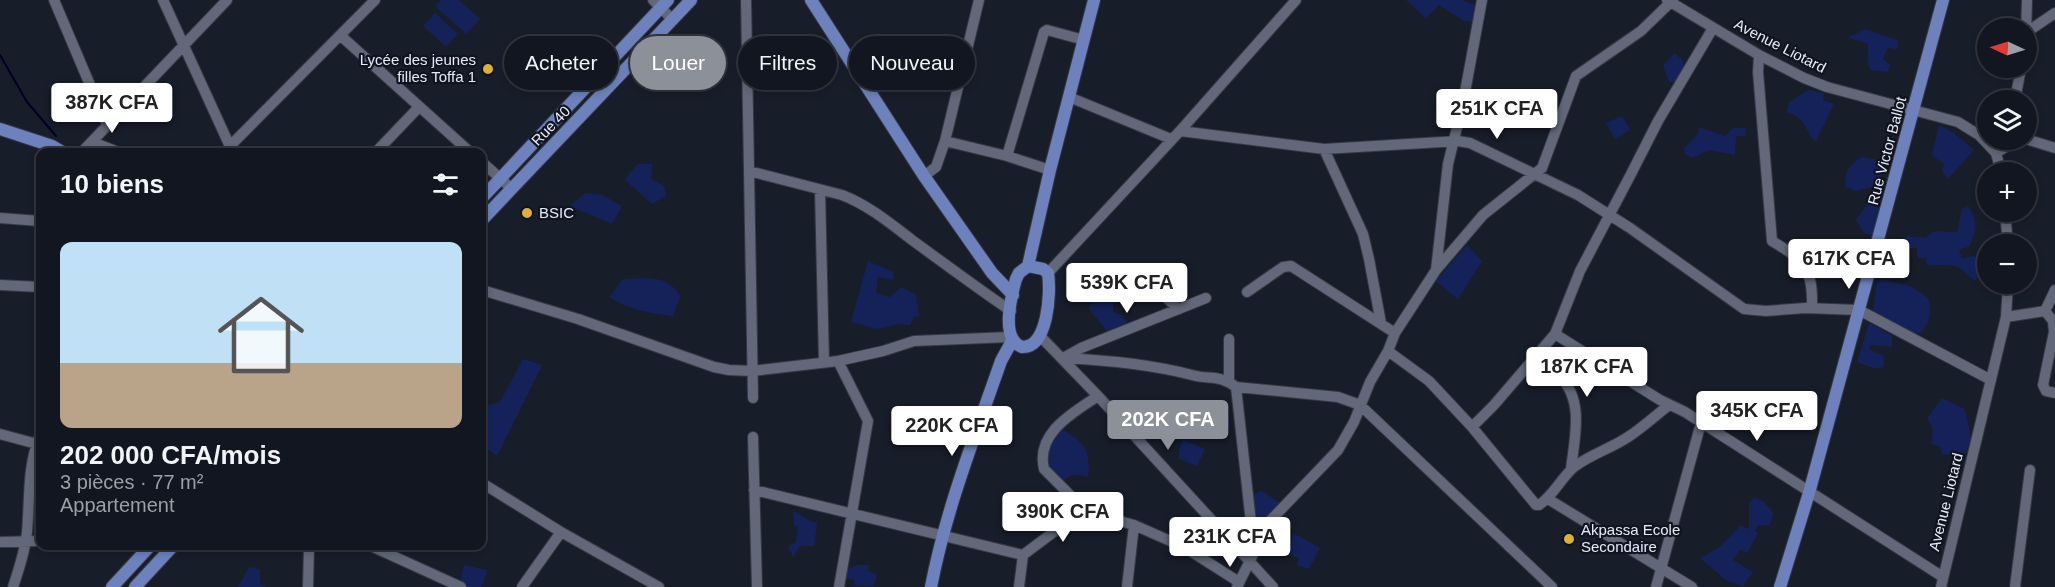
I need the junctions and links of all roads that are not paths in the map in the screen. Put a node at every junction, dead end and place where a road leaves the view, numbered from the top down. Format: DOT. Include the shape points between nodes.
graph roads {
  1 [pos="54,0"];
  2 [pos="163,0"];
  3 [pos="227,0"];
  4 [pos="375,0"];
  5 [pos="691,0"];
  6 [pos="746,0"];
  7 [pos="811,0"];
  8 [pos="979,0"];
  9 [pos="1094,0"];
  10 [pos="1296,0"];
  11 [pos="1482,0"];
  12 [pos="1943,0"];
  13 [pos="2026,0"];
  14 [pos="1670,1"];
  15 [pos="661,3"];
  16 [pos="2055,13"];
  17 [pos="2026,18"];
  18 [pos="673,20"];
  19 [pos="2037,25"];
  20 [pos="1713,28"];
  21 [pos="341,36"];
  22 [pos="1084,40"];
  23 [pos="183,45"];
  24 [pos="1759,55"];
  25 [pos="1069,97"];
  26 [pos="419,107"];
  27 [pos="1915,109"];
  28 [pos="107,125"];
  29 [pos="0,129"];
  30 [pos="1180,131"];
  31 [pos="1171,139"];
  32 [pos="945,141"];
  33 [pos="92,142"];
  34 [pos="1453,142"];
  35 [pos="2037,142"];
  36 [pos="55,148"];
  37 [pos="86,148"];
  38 [pos="108,148"];
  39 [pos="232,148"];
  40 [pos="233,148"];
  41 [pos="380,148"];
  42 [pos="465,148"];
  43 [pos="2055,148"];
  44 [pos="1324,149"];
  45 [pos="1997,150"];
  46 [pos="2001,150"];
  47 [pos="1996,153"];
  48 [pos="1007,156"];
  49 [pos="1998,162"];
  50 [pos="486,166"];
  51 [pos="1050,170"];
  52 [pos="749,171"];
  53 [pos="1534,174"];
  54 [pos="924,176"];
  55 [pos="500,179"];
  56 [pos="512,189"];
  57 [pos="820,190"];
  58 [pos="486,194"];
  59 [pos="486,216"];
  60 [pos="1610,216"];
  61 [pos="0,218"];
  62 [pos="36,221"];
  63 [pos="1028,266"];
  64 [pos="1436,270"];
  65 [pos="1048,273"];
  66 [pos="0,285"];
  67 [pos="1152,286"];
  68 [pos="36,287"];
  69 [pos="2055,290"];
  70 [pos="486,291"];
  71 [pos="1247,292"];
  72 [pos="2007,294"];
  73 [pos="1013,295"];
  74 [pos="1206,298"];
  75 [pos="1812,308"];
  76 [pos="1179,309"];
  77 [pos="1859,310"];
  78 [pos="1011,311"];
  79 [pos="2044,311"];
  80 [pos="2006,317"];
  81 [pos="1381,323"];
  82 [pos="1395,333"];
  83 [pos="1555,334"];
  84 [pos="1041,337"];
  85 [pos="1011,339"];
  86 [pos="1229,339"];
  87 [pos="1388,351"];
  88 [pos="1062,358"];
  89 [pos="1532,358"];
  90 [pos="838,361"];
  91 [pos="824,362"];
  92 [pos="752,371"];
  93 [pos="1991,380"];
  94 [pos="1233,385"];
  95 [pos="2055,393"];
  96 [pos="1098,396"];
  97 [pos="753,398"];
  98 [pos="1360,405"];
  99 [pos="1669,405"];
  100 [pos="1701,423"];
  101 [pos="1472,427"];
  102 [pos="0,434"];
  103 [pos="753,437"];
  104 [pos="36,439"];
  105 [pos="36,450"];
  106 [pos="1571,470"];
  107 [pos="2030,470"];
  108 [pos="486,485"];
  109 [pos="754,490"];
  110 [pos="1809,493"];
  111 [pos="1548,499"];
  112 [pos="1082,507"];
  113 [pos="851,513"];
  114 [pos="1134,525"];
  115 [pos="561,532"];
  116 [pos="942,535"];
  117 [pos="26,541"];
  118 [pos="36,541"];
  119 [pos="0,542"];
  120 [pos="146,550"];
  121 [pos="169,550"];
  122 [pos="309,550"];
  123 [pos="380,550"];
  124 [pos="1023,555"];
  125 [pos="1251,556"];
  126 [pos="1660,567"];
  127 [pos="1942,582"];
  128 [pos="1238,584"];
  129 [pos="13,587"];
  130 [pos="112,587"];
  131 [pos="135,587"];
  132 [pos="308,587"];
  133 [pos="462,587"];
  134 [pos="522,587"];
  135 [pos="659,587"];
  136 [pos="756,587"];
  137 [pos="839,587"];
  138 [pos="931,587"];
  139 [pos="1018,587"];
  140 [pos="1127,587"];
  141 [pos="1273,587"];
  142 [pos="1552,587"];
  143 [pos="1656,587"];
  144 [pos="1692,587"];
  145 [pos="1780,587"];
  146 [pos="2015,587"];
  1 -- 28 [label="street"];
  2 -- 23 [label="street"];
  3 -- 23 [label="street"];
  4 -- 21 [label="street"];
  5 -- 18 [label="main road, Rue 40"];
  6 -- 52 [label="street"];
  7 -- 54 [label="main road"];
  8 -- 32 [label="street"];
  9 -- 22 [label="main road"];
  10 -- 30 [label="street"];
  11 -- 34 [label="street"];
  12 -- 27 [label="main road, Rue Victor Ballot"];
  13 -- 17 [label="street"];
  14 -- 20 [label="street, Avenue Liotard"];
  14 -- 53 [label="street" via="1641,31 1576,76 1545,163"];
  15 -- 18 [label="street"];
  15 -- 55 [label="main road, Rue 40"];
  16 -- 19 [label="street"];
  18 -- 56 [label="main road, Rue 40"];
  20 -- 24 [label="street, Avenue Liotard"];
  20 -- 60 [label="street" via="1658,122"];
  21 -- 26 [label="street"];
  21 -- 40 [label="street"];
  22 -- 25 [label="main road"];
  22 -- 48 [label="street" via="1044,32"];
  23 -- 28 [label="street"];
  23 -- 39 [label="street"];
  24 -- 27 [label="street, Avenue Liotard" via="1827,87"];
  24 -- 75 [label="street" via="1772,240 1801,260 1812,282"];
  25 -- 31 [label="street"];
  25 -- 51 [label="main road"];
  26 -- 41 [label="street"];
  26 -- 42 [label="street"];
  27 -- 47 [label="street, Avenue Liotard" via="1958,122 1979,135"];
  27 -- 77 [label="main road, Rue Victor Ballot"];
  28 -- 33 [label="street"];
  29 -- 36 [label="main road"];
  30 -- 31 [label="street"];
  30 -- 44 [label="street"];
  31 -- 65 [label="street"];
  32 -- 48 [label="street"];
  32 -- 54 [label="street" via="936,166"];
  33 -- 37 [label="street"];
  33 -- 38 [label="street"];
  34 -- 44 [label="street"];
  34 -- 53 [label="street" via="1470,143"];
  34 -- 64 [label="street"];
  35 -- 43 [label="street"];
  44 -- 81 [label="street" via="1363,234"];
  45 -- 47 [label="street"];
  46 -- 47 [label="street"];
  47 -- 49 [label="street"];
  48 -- 51 [label="street"];
  50 -- 55 [label="street"];
  51 -- 63 [label="main road"];
  52 -- 57 [label="street"];
  52 -- 92 [label="street"];
  53 -- 60 [label="street"];
  53 -- 64 [label="street" via="1483,215"];
  54 -- 73 [label="main road" via="998,281"];
  55 -- 56 [label="street"];
  55 -- 58 [label="main road, Rue 40"];
  56 -- 59 [label="main road, Rue 40"];
  57 -- 78 [label="street" via="850,198 881,216"];
  57 -- 91 [label="street"];
  60 -- 75 [label="street" via="1744,309"];
  60 -- 83 [label="street" via="1580,271"];
  61 -- 62 [label="street"];
  63 -- 65 [label="main road"];
  63 -- 73 [label="main road" via="1019,273"];
  64 -- 82 [label="street"];
  65 -- 84 [label="main road"];
  66 -- 68 [label="street"];
  67 -- 76 [label="street"];
  69 -- 79 [label="street"];
  70 -- 92 [label="street" via="714,367"];
  71 -- 81 [label="street" via="1283,267 1291,266"];
  72 -- 80 [label="street, Avenue Liotard"];
  73 -- 78 [label="main road"];
  74 -- 76 [label="street"];
  75 -- 77 [label="street"];
  76 -- 88 [label="street"];
  77 -- 93 [label="street"];
  77 -- 110 [label="main road, Rue Victor Ballot"];
  78 -- 85 [label="main road"];
  79 -- 80 [label="street"];
  79 -- 95 [label="street" via="2053,321 2054,332 2043,385 2046,391"];
  80 -- 93 [label="street, Avenue Liotard"];
  81 -- 82 [label="street"];
  82 -- 87 [label="street"];
  83 -- 89 [label="street"];
  83 -- 99 [label="street"];
  84 -- 85 [label="main road" via="1027,348 1017,346"];
  84 -- 88 [label="street"];
  85 -- 90 [label="street" via="914,341"];
  85 -- 116 [label="main road"];
  86 -- 94 [label="street"];
  87 -- 98 [label="street"];
  87 -- 101 [label="street" via="1429,381"];
  88 -- 94 [label="street" via="1172,369 1194,376 1218,377"];
  88 -- 96 [label="street"];
  89 -- 101 [label="street"];
  89 -- 106 [label="street" via="1563,379 1574,402 1576,432"];
  90 -- 91 [label="street"];
  90 -- 113 [label="street" via="868,421"];
  91 -- 92 [label="street"];
  92 -- 97 [label="street"];
  93 -- 127 [label="street, Avenue Liotard"];
  94 -- 98 [label="street" via="1338,397"];
  94 -- 125 [label="street"];
  96 -- 112 [label="street" via="1059,423 1043,455 1044,469"];
  96 -- 125 [label="street"];
  98 -- 125 [label="street" via="1334,456 1269,522"];
  98 -- 142 [label="street"];
  99 -- 100 [label="street"];
  99 -- 106 [label="street" via="1628,437 1592,454"];
  100 -- 110 [label="street"];
  100 -- 126 [label="street"];
  101 -- 111 [label="street" via="1533,503 1539,505"];
  102 -- 104 [label="street"];
  103 -- 109 [label="street"];
  105 -- 117 [label="street" via="30,472"];
  106 -- 111 [label="street"];
  107 -- 146 [label="street"];
  108 -- 115 [label="street"];
  109 -- 113 [label="street"];
  109 -- 136 [label="street"];
  110 -- 127 [label="street"];
  110 -- 145 [label="main road, Rue Victor Ballot"];
  111 -- 126 [label="street"];
  112 -- 114 [label="street"];
  112 -- 124 [label="street"];
  113 -- 116 [label="street"];
  113 -- 137 [label="street"];
  114 -- 128 [label="street" via="1184,546"];
  114 -- 140 [label="street"];
  115 -- 134 [label="street"];
  115 -- 135 [label="street"];
  116 -- 124 [label="street"];
  116 -- 138 [label="main road"];
  117 -- 118 [label="street"];
  117 -- 119 [label="street"];
  117 -- 129 [label="street"];
  120 -- 130 [label="main road"];
  121 -- 131 [label="main road"];
  122 -- 132 [label="street"];
  123 -- 133 [label="street"];
  124 -- 139 [label="street"];
  125 -- 128 [label="street"];
  125 -- 141 [label="street"];
  126 -- 143 [label="street"];
  126 -- 144 [label="street"];
}
